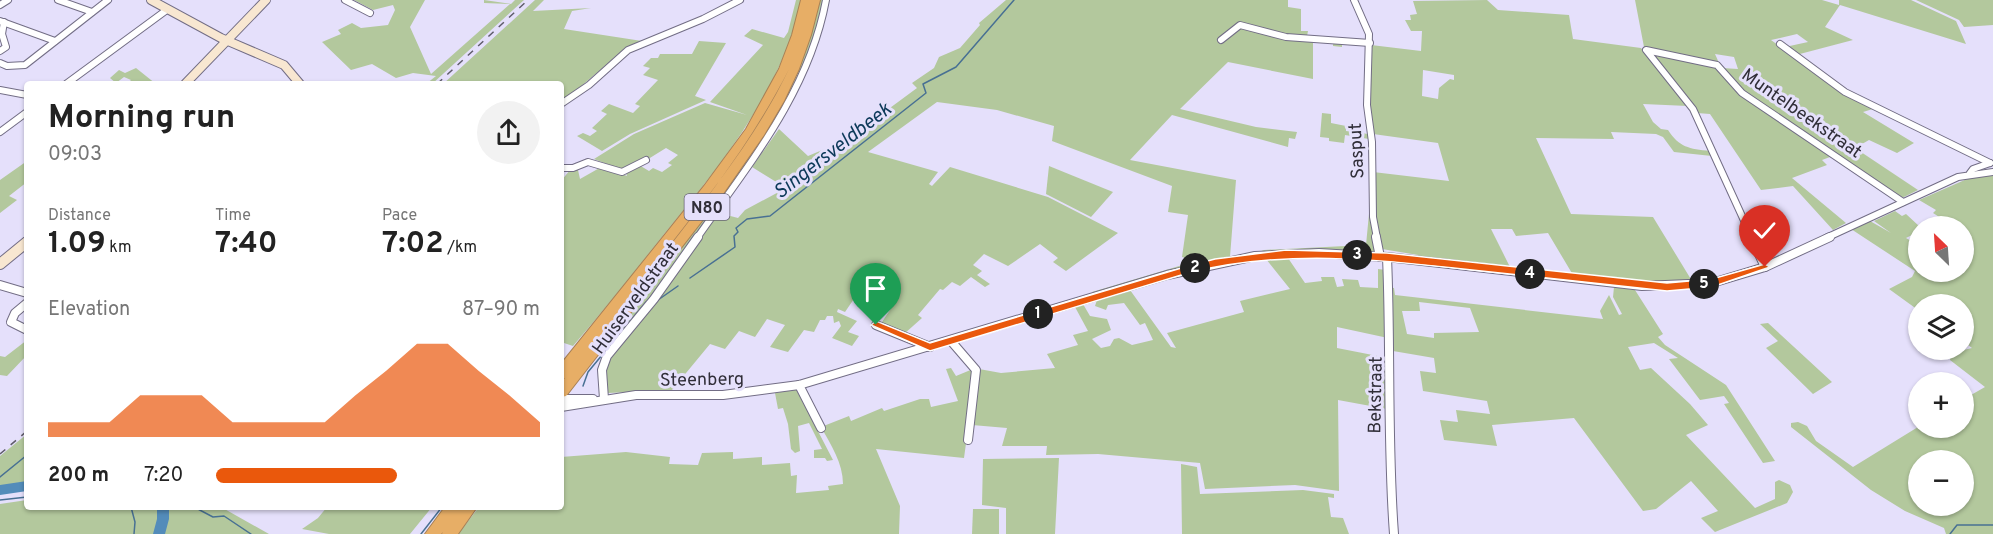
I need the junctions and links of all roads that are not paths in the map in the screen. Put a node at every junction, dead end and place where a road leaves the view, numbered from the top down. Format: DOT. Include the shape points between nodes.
graph roads {
  1 [pos="8,0"];
  2 [pos="58,0"];
  3 [pos="108,0"];
  4 [pos="151,0"];
  5 [pos="266,0"];
  6 [pos="345,0"];
  7 [pos="740,0"];
  8 [pos="806,0"];
  9 [pos="815,0"];
  10 [pos="826,0"];
  11 [pos="1354,0"];
  12 [pos="0,5"];
  13 [pos="168,9"];
  14 [pos="92,12"];
  15 [pos="370,12"];
  16 [pos="2,22"];
  17 [pos="1221,40"];
  18 [pos="56,41"];
  19 [pos="227,41"];
  20 [pos="1370,43"];
  21 [pos="1780,44"];
  22 [pos="0,51"];
  23 [pos="0,63"];
  24 [pos="70,81"];
  25 [pos="188,81"];
  26 [pos="297,81"];
  27 [pos="0,90"];
  28 [pos="24,94"];
  29 [pos="564,102"];
  30 [pos="24,114"];
  31 [pos="0,132"];
  32 [pos="646,160"];
  33 [pos="1991,163"];
  34 [pos="564,168"];
  35 [pos="1993,172"];
  36 [pos="1970,173"];
  37 [pos="1903,202"];
  38 [pos="24,244"];
  39 [pos="1384,257"];
  40 [pos="0,264"];
  41 [pos="1765,267"];
  42 [pos="0,285"];
  43 [pos="24,292"];
  44 [pos="24,306"];
  45 [pos="876,325"];
  46 [pos="24,328"];
  47 [pos="951,341"];
  48 [pos="930,347"];
  49 [pos="567,376"];
  50 [pos="799,385"];
  51 [pos="582,398"];
  52 [pos="564,399"];
  53 [pos="604,399"];
  54 [pos="564,406"];
  55 [pos="821,428"];
  56 [pos="968,440"];
  57 [pos="452,510"];
  58 [pos="468,510"];
  59 [pos="432,534"];
  60 [pos="449,534"];
  61 [pos="1394,534"];
  1 -- 12 [label="street"];
  2 -- 14 [label="street"];
  3 -- 14 [label="street"];
  4 -- 13 [label="street"];
  5 -- 19 [label="street"];
  6 -- 15 [label="street"];
  7 -- 29 [label="street" via="628,50"];
  8 -- 49 [label="highway, N80" via="795,45 762,113"];
  9 -- 49 [label="highway, N80" via="805,45 762,130 726,182"];
  10 -- 53 [label="street, Huiserveldstraat" via="808,61 782,118 654,299 607,356 602,370"];
  11 -- 20 [label="street, Sasput"];
  13 -- 19 [label="street"];
  13 -- 24 [label="street"];
  14 -- 18 [label="street"];
  16 -- 18 [label="street"];
  16 -- 22 [label="street" via="6,47"];
  17 -- 20 [label="street" via="1240,25 1286,37"];
  18 -- 23 [label="street" via="25,65"];
  19 -- 25 [label="street"];
  19 -- 26 [label="street" via="284,65"];
  20 -- 39 [label="street, Sasput" via="1367,105 1373,217"];
  21 -- 33 [label="street" via="1845,92"];
  27 -- 28 [label="street"];
  30 -- 31 [label="street"];
  32 -- 34 [label="street" via="622,172 588,162"];
  33 -- 36 [label="street"];
  35 -- 36 [label="street"];
  36 -- 37 [label="street"];
  37 -- 41 [label="street"];
  37 -- 41 [label="street, Muntelbeekstraat" via="1742,93 1717,65 1646,50 1693,109"];
  38 -- 40 [label="street"];
  39 -- 41 [label="street" via="1667,287 1712,283"];
  39 -- 47 [label="street, Steenberg" via="1286,254 1215,263"];
  39 -- 61 [label="street, Bekstraat" via="1391,352 1389,466"];
  42 -- 43 [label="street"];
  44 -- 46 [label="street" via="11,322"];
  45 -- 48 [label="street"];
  47 -- 48 [label="street, Steenberg"];
  47 -- 56 [label="street" via="976,370"];
  48 -- 50 [label="street, Steenberg"];
  49 -- 51 [label="street" via="574,392"];
  50 -- 53 [label="street, Steenberg" via="748,394"];
  50 -- 55 [label="street"];
  51 -- 52 [label="street, Steenberg"];
  51 -- 53 [label="street, Steenberg"];
  53 -- 54 [label="street, Steenberg"];
  57 -- 59 [label="highway"];
  58 -- 60 [label="highway"];
}
